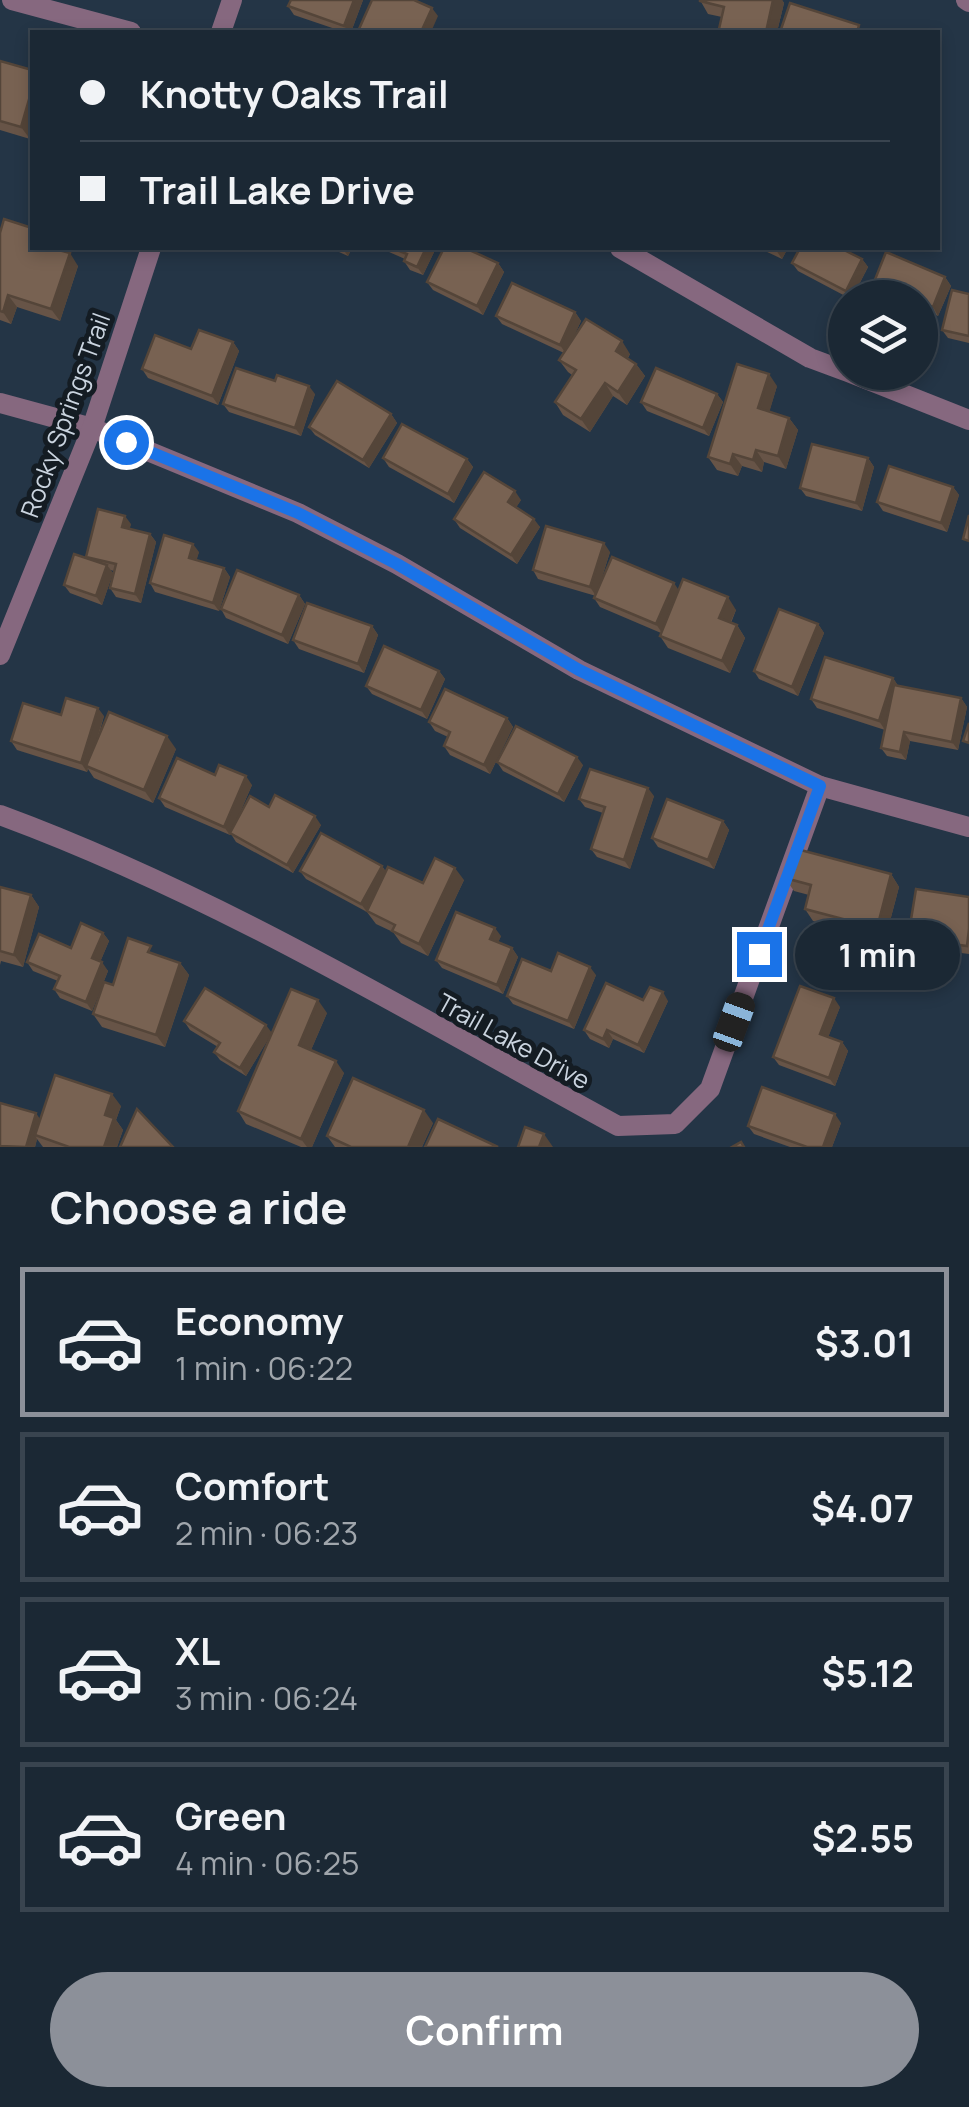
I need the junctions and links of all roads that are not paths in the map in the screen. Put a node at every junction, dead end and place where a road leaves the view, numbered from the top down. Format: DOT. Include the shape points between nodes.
graph roads {
  1 [pos="12,0"];
  2 [pos="232,0"];
  3 [pos="124,30"];
  4 [pos="222,30"];
  5 [pos="150,250"];
  6 [pos="623,250"];
  7 [pos="828,365"];
  8 [pos="892,390"];
  9 [pos="0,403"];
  10 [pos="969,420"];
  11 [pos="92,428"];
  12 [pos="0,655"];
  13 [pos="820,786"];
  14 [pos="0,815"];
  15 [pos="969,827"];
  1 -- 3 [label="street"];
  2 -- 4 [label="street"];
  5 -- 11 [label="street, Rocky Springs Trail"];
  6 -- 7 [label="street"];
  8 -- 10 [label="street"];
  9 -- 11 [label="street"];
  11 -- 12 [label="street, Rocky Springs Trail"];
  11 -- 13 [label="street" via="298,513 579,670"];
  13 -- 14 [label="street, Trail Lake Drive" via="710,1089 675,1124 618,1126 243,922 80,844"];
  13 -- 15 [label="street"];
}
